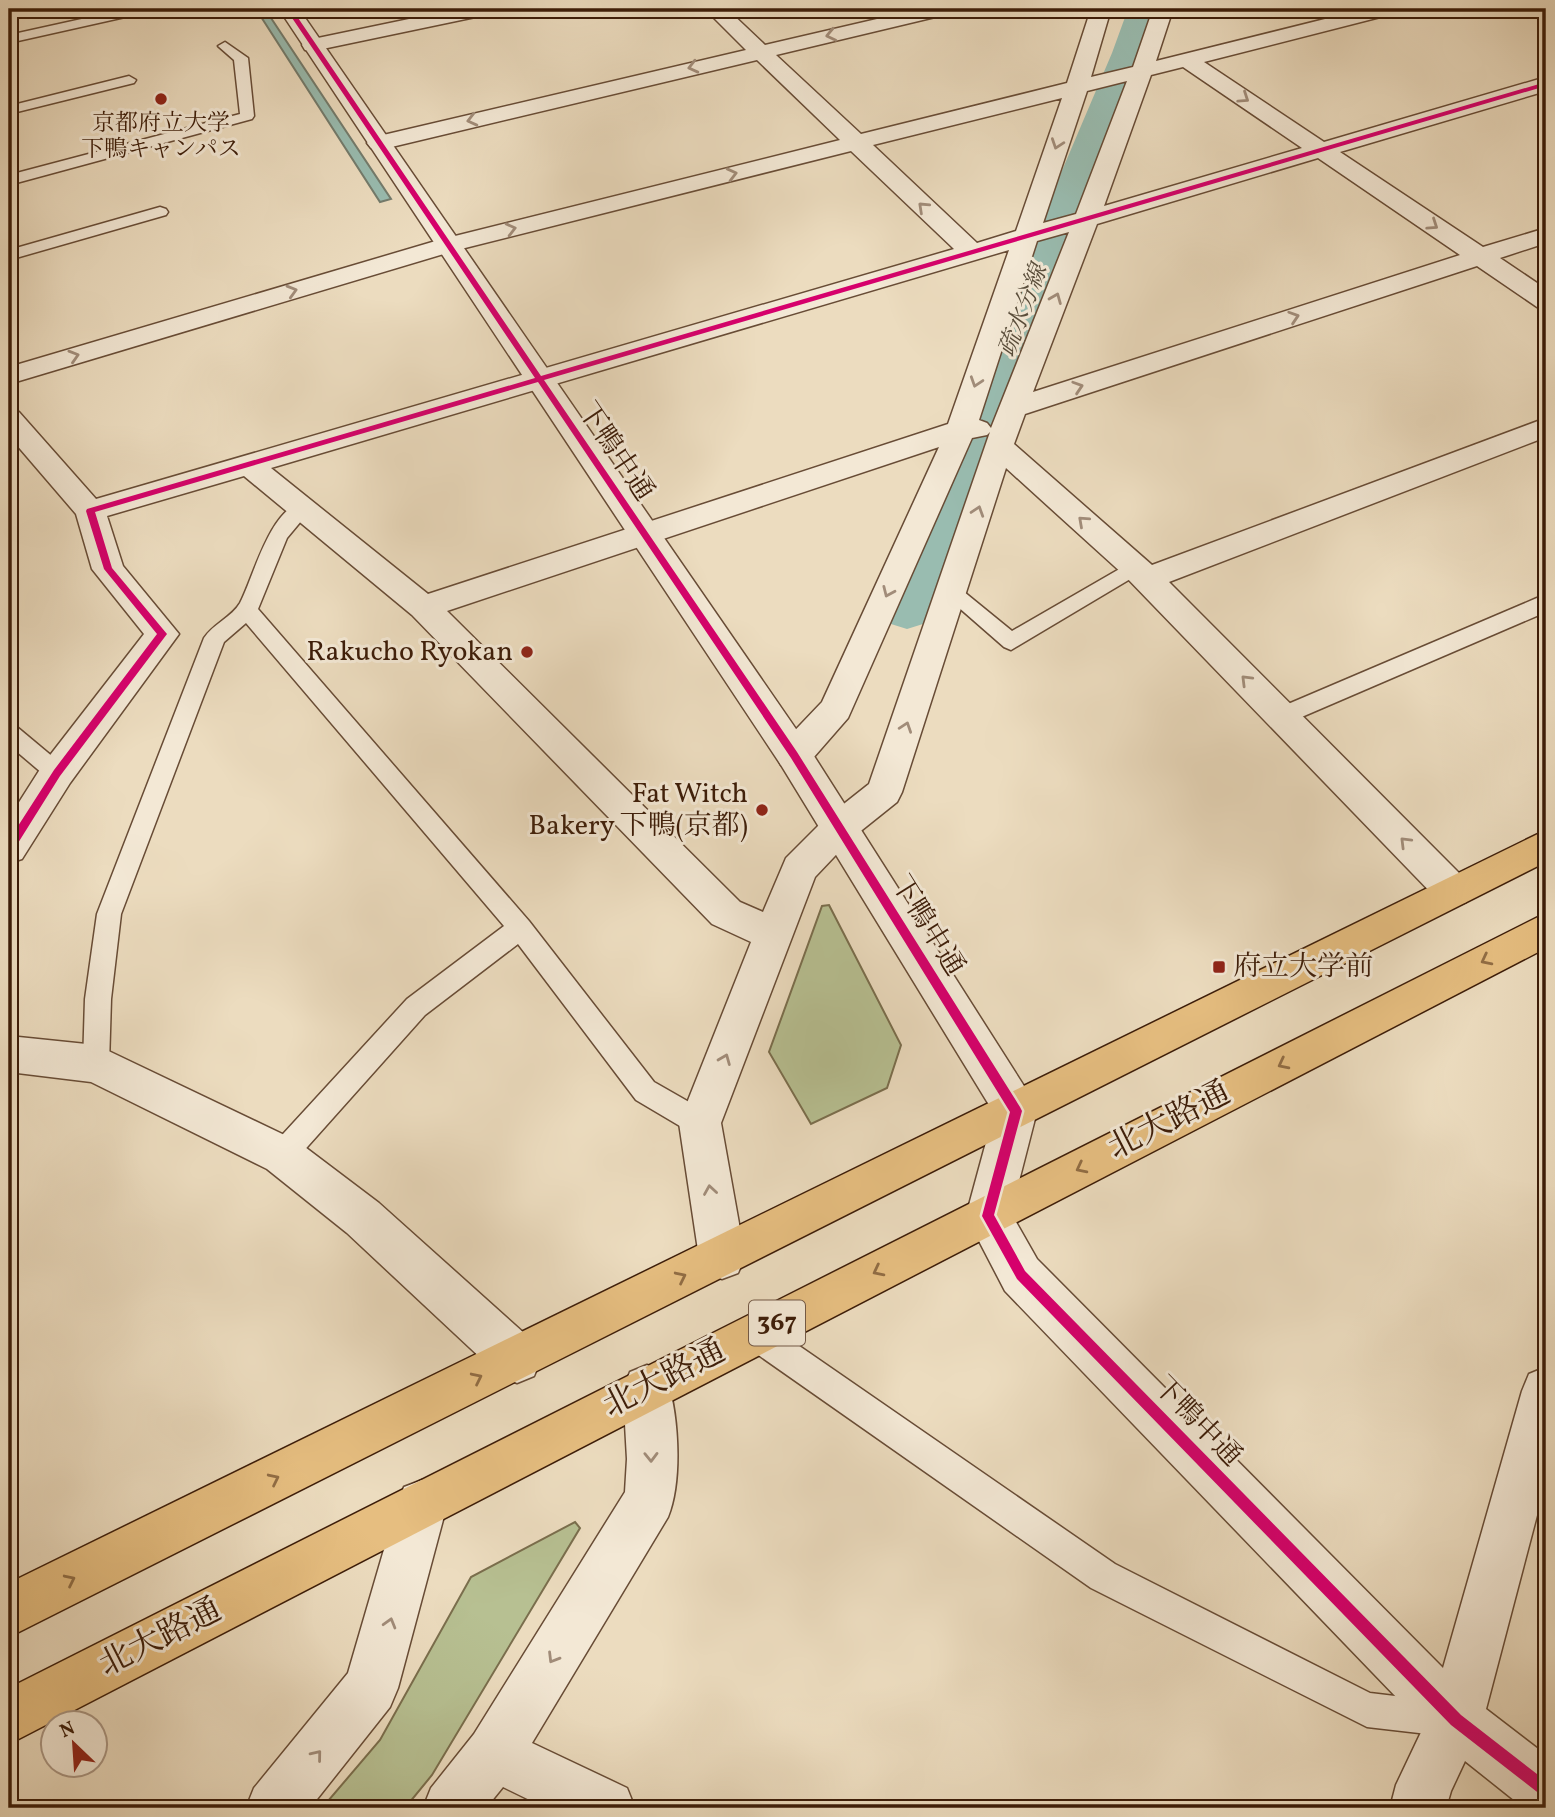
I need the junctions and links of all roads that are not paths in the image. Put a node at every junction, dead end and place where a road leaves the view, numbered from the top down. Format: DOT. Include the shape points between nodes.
graph roads {
  1 [pos="143,9"];
  2 [pos="289,9"];
  3 [pos="485,9"];
  4 [pos="715,9"];
  5 [pos="945,9"];
  6 [pos="1101,9"];
  7 [pos="1163,9"];
  8 [pos="1389,9"];
  9 [pos="9,39"];
  10 [pos="313,45"];
  11 [pos="225,47"];
  12 [pos="759,51"];
  13 [pos="1187,60"];
  14 [pos="1143,71"];
  15 [pos="129,80"];
  16 [pos="1546,84"];
  17 [pos="1077,87"];
  18 [pos="9,110"];
  19 [pos="379,143"];
  20 [pos="855,143"];
  21 [pos="1322,151"];
  22 [pos="9,180"];
  23 [pos="160,212"];
  24 [pos="1087,220"];
  25 [pos="1546,235"];
  26 [pos="1024,238"];
  27 [pos="448,245"];
  28 [pos="973,253"];
  29 [pos="9,255"];
  30 [pos="1480,257"];
  31 [pos="1546,301"];
  32 [pos="9,376"];
  33 [pos="539,380"];
  34 [pos="9,418"];
  35 [pos="1006,427"];
  36 [pos="1546,427"];
  37 [pos="961,430"];
  38 [pos="249,465"];
  39 [pos="302,508"];
  40 [pos="90,511"];
  41 [pos="644,535"];
  42 [pos="1140,573"];
  43 [pos="951,592"];
  44 [pos="1546,605"];
  45 [pos="423,607"];
  46 [pos="247,610"];
  47 [pos="1282,716"];
  48 [pos="9,733"];
  49 [pos="794,755"];
  50 [pos="57,773"];
  51 [pos="839,828"];
  52 [pos="1546,845"];
  53 [pos="9,848"];
  54 [pos="1453,891"];
  55 [pos="520,928"];
  56 [pos="1546,929"];
  57 [pos="774,935"];
  58 [pos="9,1054"];
  59 [pos="96,1064"];
  60 [pos="1016,1111"];
  61 [pos="700,1123"];
  62 [pos="282,1155"];
  63 [pos="988,1216"];
  64 [pos="722,1257"];
  65 [pos="755,1334"];
  66 [pos="517,1359"];
  67 [pos="647,1389"];
  68 [pos="1546,1391"];
  69 [pos="422,1505"];
  70 [pos="9,1611"];
  71 [pos="9,1717"];
  72 [pos="1456,1720"];
  73 [pos="494,1754"];
  74 [pos="1546,1790"];
  75 [pos="274,1808"];
  76 [pos="451,1808"];
  77 [pos="607,1808"];
  78 [pos="1418,1808"];
  1 -- 9 [label="lane"];
  2 -- 10 [label="street, 下鴨中通"];
  3 -- 10 [label="street"];
  4 -- 12 [label="street"];
  5 -- 12 [label="street, one-way"];
  6 -- 17 [label="street"];
  7 -- 14 [label="street"];
  8 -- 13 [label="street"];
  10 -- 19 [label="street, 下鴨中通"];
  11 -- 22 [label="lane" via="241,58 247,117"];
  12 -- 19 [label="street, one-way"];
  12 -- 20 [label="street"];
  13 -- 14 [label="street"];
  13 -- 21 [label="street, one-way"];
  14 -- 17 [label="street"];
  14 -- 24 [label="street"];
  15 -- 18 [label="lane"];
  16 -- 21 [label="street"];
  17 -- 20 [label="street"];
  17 -- 26 [label="street, one-way"];
  19 -- 27 [label="street, 下鴨中通"];
  27 -- 20 [label="street, one-way"];
  28 -- 20 [label="street, one-way"];
  21 -- 24 [label="street"];
  21 -- 30 [label="street, one-way"];
  23 -- 29 [label="lane"];
  24 -- 26 [label="street"];
  35 -- 24 [label="street, one-way"];
  25 -- 30 [label="street"];
  26 -- 28 [label="street"];
  26 -- 37 [label="street, one-way"];
  32 -- 27 [label="street, one-way"];
  27 -- 33 [label="street, 下鴨中通"];
  28 -- 33 [label="street"];
  30 -- 31 [label="street"];
  35 -- 30 [label="street, one-way"];
  33 -- 38 [label="street"];
  33 -- 41 [label="street, 下鴨中通"];
  34 -- 40 [label="street"];
  35 -- 37 [label="street"];
  42 -- 35 [label="street, one-way"];
  43 -- 35 [label="street, one-way"];
  36 -- 42 [label="street"];
  37 -- 41 [label="street"];
  37 -- 49 [label="street, one-way" via="836,709"];
  38 -- 39 [label="street"];
  38 -- 40 [label="street"];
  39 -- 45 [label="street"];
  39 -- 46 [label="lane" via="278,534"];
  40 -- 50 [label="street" via="108,569 162,634"];
  41 -- 45 [label="street"];
  41 -- 49 [label="street, 下鴨中通"];
  42 -- 43 [label="lane" via="1011,642"];
  47 -- 42 [label="street, one-way"];
  51 -- 43 [label="street, one-way" via="884,792"];
  44 -- 47 [label="lane"];
  45 -- 57 [label="street" via="726,913"];
  46 -- 55 [label="lane"];
  46 -- 59 [label="lane" via="215,638 109,914 98,999"];
  54 -- 47 [label="street, one-way"];
  48 -- 50 [label="lane"];
  49 -- 51 [label="street, 下鴨中通"];
  50 -- 53 [label="street"];
  51 -- 57 [label="street" via="799,869"];
  51 -- 60 [label="street, 下鴨中通"];
  52 -- 54 [label="highway"];
  54 -- 60 [label="highway"];
  55 -- 61 [label="lane" via="645,1091"];
  55 -- 62 [label="lane" via="416,1007"];
  56 -- 63 [label="highway, 北大路通 / 367, one-way"];
  61 -- 57 [label="street, one-way"];
  58 -- 59 [label="street"];
  59 -- 62 [label="street"];
  60 -- 63 [label="street"];
  60 -- 64 [label="highway"];
  64 -- 61 [label="street, one-way"];
  62 -- 66 [label="street" via="363,1219"];
  63 -- 65 [label="highway, 北大路通 / 367, one-way"];
  63 -- 72 [label="street, 下鴨中通" via="1021,1275"];
  66 -- 64 [label="highway, one-way"];
  65 -- 67 [label="highway, 北大路通 / 367"];
  65 -- 72 [label="lane" via="1103,1576 1367,1710"];
  70 -- 66 [label="highway, one-way"];
  67 -- 69 [label="highway, 北大路通 / 367"];
  67 -- 73 [label="street, one-way" via="650,1499"];
  68 -- 72 [label="street"];
  69 -- 71 [label="highway, 北大路通 / 367"];
  75 -- 69 [label="street, one-way" via="371,1688"];
  72 -- 74 [label="street, 下鴨中通"];
  72 -- 78 [label="street" via="1424,1785"];
  73 -- 76 [label="street"];
  73 -- 77 [label="street"];
}
